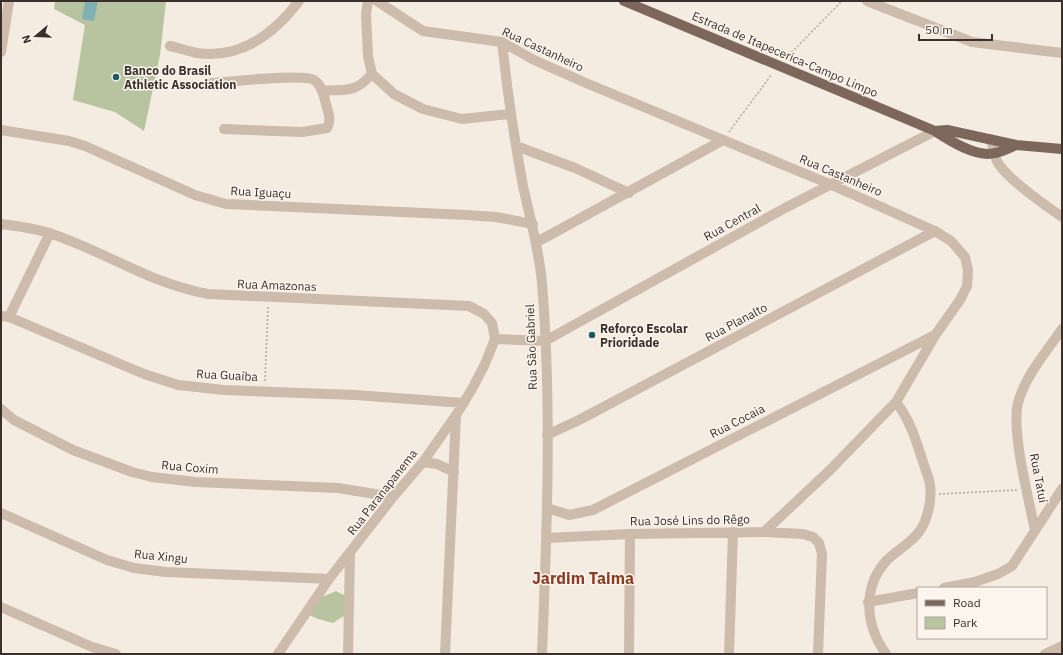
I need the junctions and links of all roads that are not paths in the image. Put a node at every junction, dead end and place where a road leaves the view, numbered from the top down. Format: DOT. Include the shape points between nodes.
graph roads {
  1 [pos="9,1"];
  2 [pos="299,1"];
  3 [pos="368,1"];
  4 [pos="377,1"];
  5 [pos="624,1"];
  6 [pos="867,1"];
  7 [pos="502,42"];
  8 [pos="170,46"];
  9 [pos="1,52"];
  10 [pos="1062,53"];
  11 [pos="372,74"];
  12 [pos="212,83"];
  13 [pos="322,91"];
  14 [pos="509,114"];
  15 [pos="224,128"];
  16 [pos="1,130"];
  17 [pos="935,131"];
  18 [pos="991,139"];
  19 [pos="723,140"];
  20 [pos="1016,145"];
  21 [pos="516,146"];
  22 [pos="1062,149"];
  23 [pos="994,154"];
  24 [pos="832,185"];
  25 [pos="629,193"];
  26 [pos="1062,217"];
  27 [pos="1,224"];
  28 [pos="533,224"];
  29 [pos="935,231"];
  30 [pos="50,233"];
  31 [pos="537,242"];
  32 [pos="5,316"];
  33 [pos="1062,329"];
  34 [pos="936,334"];
  35 [pos="495,339"];
  36 [pos="545,341"];
  37 [pos="896,402"];
  38 [pos="464,403"];
  39 [pos="1,408"];
  40 [pos="456,415"];
  41 [pos="547,435"];
  42 [pos="423,462"];
  43 [pos="454,472"];
  44 [pos="1062,490"];
  45 [pos="393,496"];
  46 [pos="547,508"];
  47 [pos="1,513"];
  48 [pos="1035,531"];
  49 [pos="733,532"];
  50 [pos="764,532"];
  51 [pos="630,534"];
  52 [pos="547,538"];
  53 [pos="350,554"];
  54 [pos="329,579"];
  55 [pos="949,587"];
  56 [pos="917,593"];
  57 [pos="868,602"];
  58 [pos="1,607"];
  59 [pos="1062,646"];
  60 [pos="116,654"];
  61 [pos="278,654"];
  62 [pos="348,654"];
  63 [pos="445,654"];
  64 [pos="542,654"];
  65 [pos="629,654"];
  66 [pos="729,654"];
  67 [pos="818,654"];
  68 [pos="886,654"];
  69 [pos="1044,654"];
  1 -- 9 [label="street"];
  2 -- 8 [label="street" via="276,28 245,47 226,52 197,53"];
  3 -- 11 [label="street" via="368,56"];
  4 -- 7 [label="street, Rua Castanheiro" via="423,31"];
  5 -- 17 [label="main road, Estrada de Itapecerica-Campo Limpo"];
  6 -- 10 [label="street" via="972,42"];
  7 -- 14 [label="street, Rua São Gabriel"];
  7 -- 19 [label="street, Rua Castanheiro" via="534,60"];
  11 -- 13 [label="street" via="362,85 355,88"];
  11 -- 14 [label="street" via="406,102 430,111 462,119"];
  12 -- 13 [label="street" via="307,78 317,82"];
  13 -- 15 [label="street" via="330,119 327,128 302,132"];
  14 -- 21 [label="street, Rua São Gabriel"];
  16 -- 28 [label="street, Rua Iguaçu" via="86,146 195,195 226,204 466,215 496,217"];
  17 -- 18 [label="main road, Estrada de Itapecerica-Campo Limpo" via="947,130"];
  17 -- 23 [label="main road, Estrada de Itapecerica-Campo Limpo" via="971,151"];
  17 -- 24 [label="street, Rua Central"];
  18 -- 20 [label="main road, Estrada de Itapecerica-Campo Limpo"];
  18 -- 23 [label="street"];
  19 -- 24 [label="street, Rua Castanheiro"];
  19 -- 25 [label="street"];
  20 -- 22 [label="main road, Estrada de Itapecerica-Campo Limpo"];
  20 -- 23 [label="main road, Estrada de Itapecerica-Campo Limpo"];
  21 -- 25 [label="street"];
  21 -- 28 [label="street, Rua São Gabriel"];
  23 -- 26 [label="street" via="1007,174"];
  24 -- 29 [label="street, Rua Castanheiro"];
  24 -- 36 [label="street, Rua Central"];
  25 -- 31 [label="street"];
  27 -- 30 [label="street, Rua Amazonas"];
  28 -- 31 [label="street, Rua São Gabriel"];
  29 -- 34 [label="street, Rua Castanheiro" via="959,249 968,270 967,286 960,300"];
  29 -- 41 [label="street, Rua Planalto"];
  30 -- 32 [label="street"];
  30 -- 35 [label="street, Rua Amazonas" via="138,273 176,287 208,294 469,306 476,308 492,323"];
  31 -- 36 [label="street, Rua São Gabriel"];
  32 -- 38 [label="street, Rua Guaíba" via="163,382 201,388"];
  33 -- 48 [label="street, Rua Tatuí" via="1029,378 1018,403 1017,423"];
  34 -- 37 [label="street, Rua Castanheiro"];
  34 -- 46 [label="street, Rua Cocaia" via="593,510 569,515"];
  35 -- 36 [label="street"];
  35 -- 38 [label="street, Rua Paranapanema"];
  36 -- 41 [label="street, Rua São Gabriel"];
  37 -- 50 [label="street, Rua Castanheiro" via="830,470"];
  37 -- 57 [label="street" via="912,429 930,484 930,494 925,520 919,532 887,560 874,579"];
  38 -- 40 [label="street, Rua Paranapanema"];
  39 -- 45 [label="street, Rua Coxim" via="14,420 73,450 152,477 196,482 338,488"];
  40 -- 42 [label="street, Rua Paranapanema"];
  40 -- 43 [label="street"];
  41 -- 46 [label="street, Rua São Gabriel"];
  42 -- 43 [label="street" via="442,466"];
  42 -- 45 [label="street, Rua Paranapanema"];
  43 -- 63 [label="street"];
  44 -- 48 [label="street"];
  45 -- 53 [label="street, Rua Paranapanema"];
  46 -- 52 [label="street, Rua São Gabriel"];
  47 -- 54 [label="street, Rua Xingu" via="107,560 134,568 166,572"];
  48 -- 55 [label="street" via="1012,566 975,582"];
  49 -- 50 [label="street, Rua José Lins do Rêgo"];
  49 -- 51 [label="street, Rua José Lins do Rêgo"];
  49 -- 66 [label="street"];
  50 -- 67 [label="street, Rua José Lins do Rêgo" via="803,534 813,537 819,544 822,554"];
  51 -- 52 [label="street, Rua José Lins do Rêgo"];
  51 -- 65 [label="street"];
  52 -- 64 [label="street, Rua São Gabriel"];
  53 -- 54 [label="street, Rua Paranapanema"];
  53 -- 62 [label="street"];
  54 -- 61 [label="street, Rua Paranapanema"];
  56 -- 57 [label="street"];
  57 -- 68 [label="street" via="876,637"];
  58 -- 60 [label="street" via="92,647"];
  59 -- 69 [label="street"];
}
